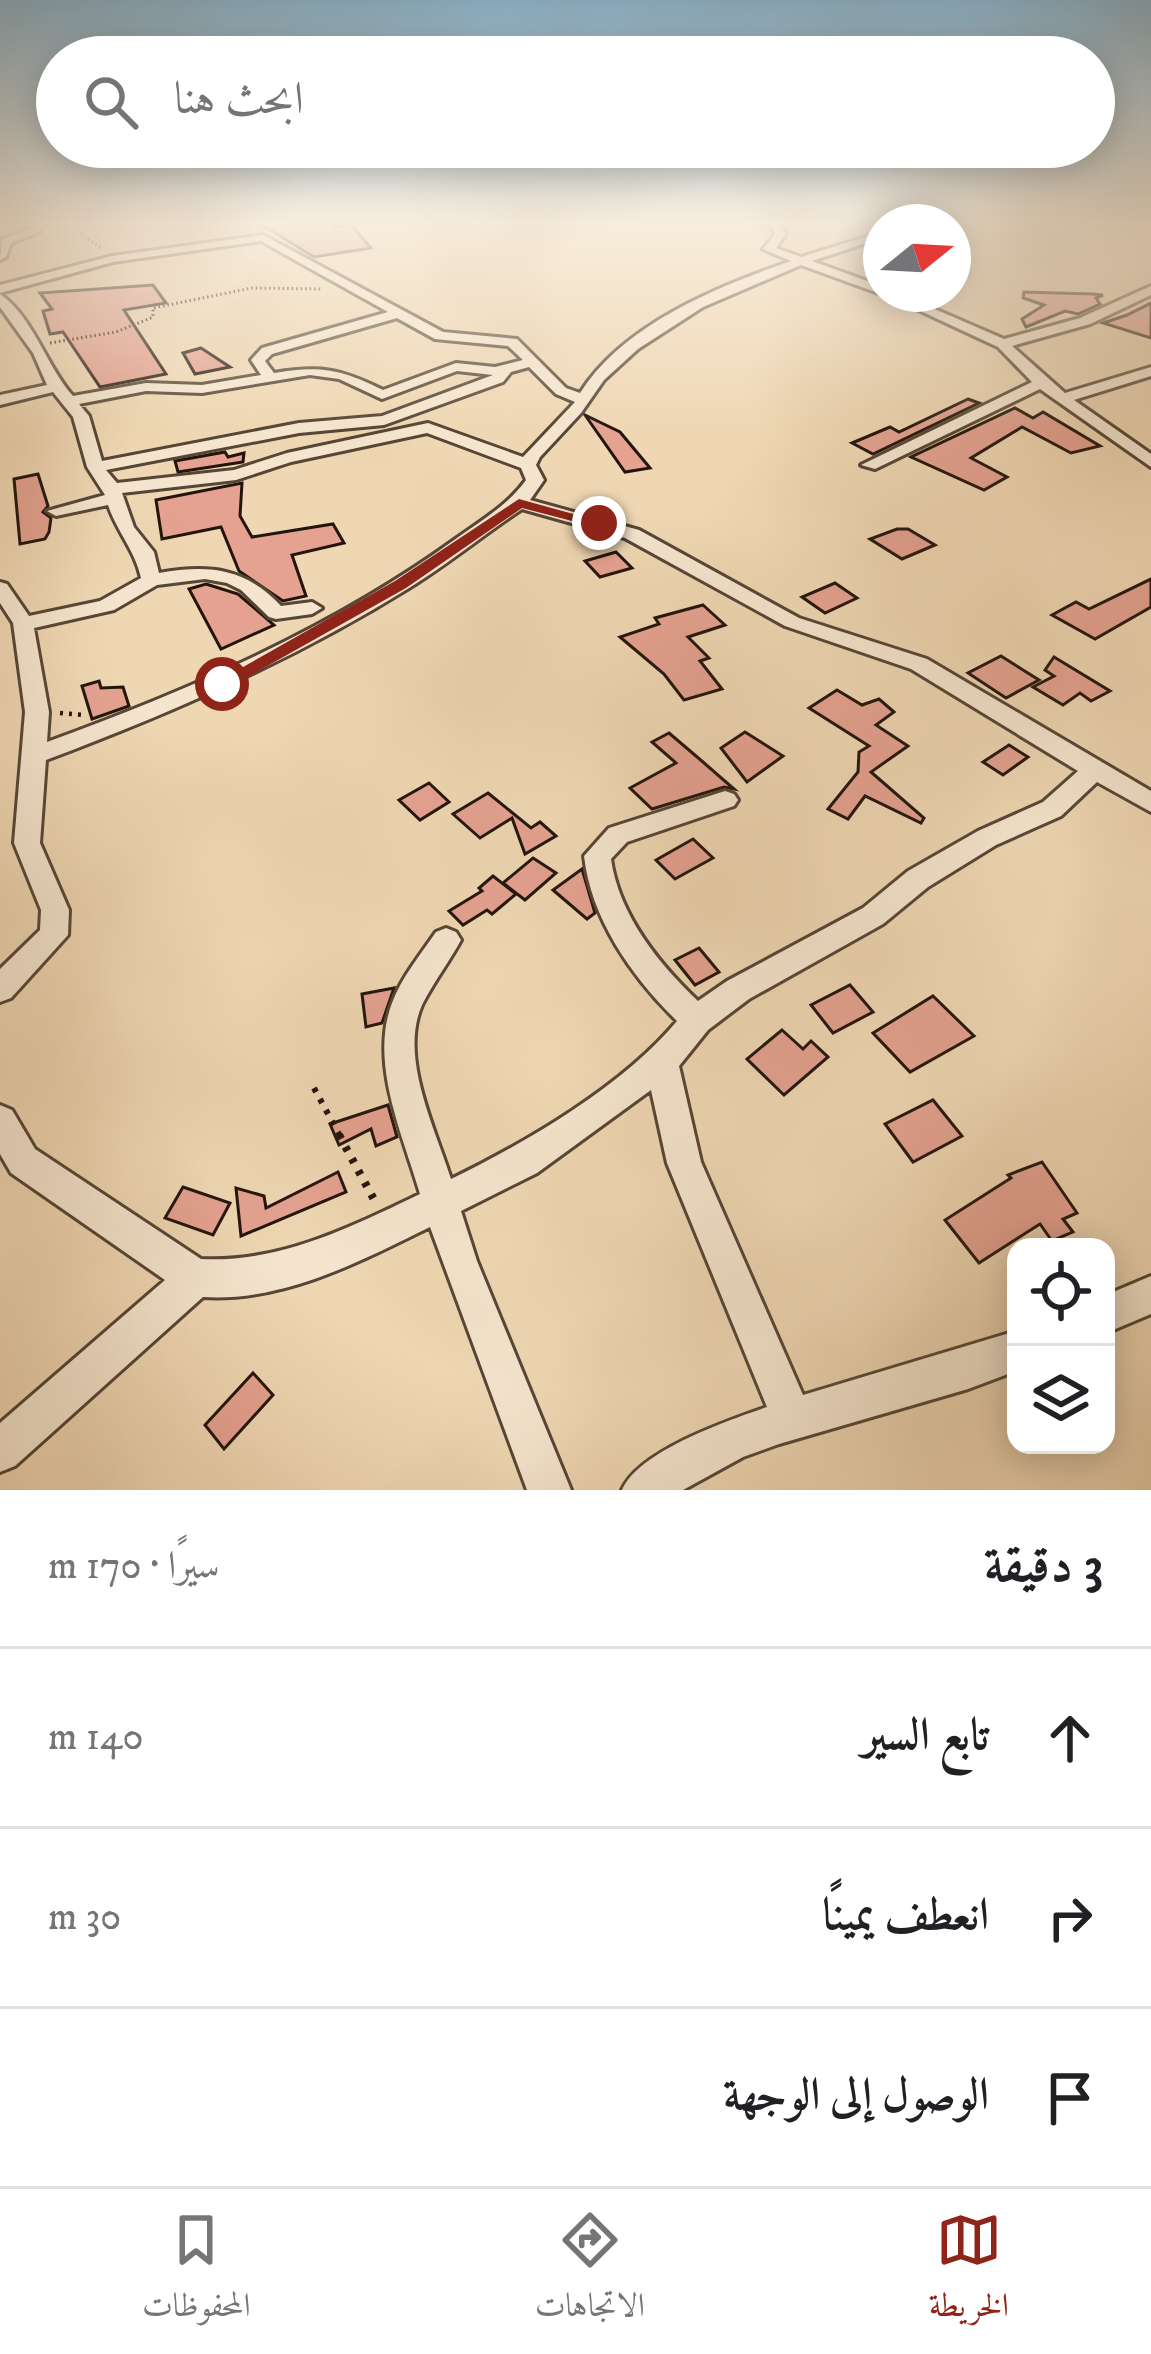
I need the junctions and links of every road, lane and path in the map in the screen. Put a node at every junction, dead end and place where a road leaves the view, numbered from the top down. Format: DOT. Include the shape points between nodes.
graph roads {
  1 [pos="244,291"];
  2 [pos="355,291"];
  3 [pos="719,291"];
  4 [pos="1150,291"];
  5 [pos="0,298"];
  6 [pos="931,312"];
  7 [pos="396,314"];
  8 [pos="33,344"];
  9 [pos="1004,344"];
  10 [pos="534,362"];
  11 [pos="505,370"];
  12 [pos="1151,371"];
  13 [pos="269,376"];
  14 [pos="1041,383"];
  15 [pos="60,387"];
  16 [pos="7,398"];
  17 [pos="1064,398"];
  18 [pos="584,400"];
  19 [pos="1151,461"];
  20 [pos="528,465"];
  21 [pos="869,465"];
  22 [pos="95,467"];
  23 [pos="114,494"];
  24 [pos="519,503"];
  25 [pos="56,512"];
  26 [pos="151,580"];
  27 [pos="0,588"];
  28 [pos="312,608"];
  29 [pos="23,623"];
  30 [pos="37,712"];
  31 [pos="112,728"];
  32 [pos="34,754"];
  33 [pos="1092,772"];
  34 [pos="725,800"];
  35 [pos="1151,802"];
  36 [pos="446,940"];
  37 [pos="0,989"];
  38 [pos="697,1020"];
  39 [pos="662,1063"];
  40 [pos="314,1088"];
  41 [pos="0,1121"];
  42 [pos="442,1201"];
  43 [pos="389,1229"];
  44 [pos="196,1278"];
  45 [pos="1151,1295"];
  46 [pos="1115,1310"];
  47 [pos="1007,1356"];
  48 [pos="791,1415"];
  49 [pos="0,1451"];
  50 [pos="549,1490"];
  51 [pos="644,1490"];
  1 -- 8 [label="path" via="153,308 137,326"];
  2 -- 7 [label="street"];
  3 -- 18 [label="street" via="603,372"];
  4 -- 9 [label="street" via="1085,321"];
  5 -- 8 [label="street"];
  6 -- 9 [label="street"];
  7 -- 10 [label="street" via="451,339 512,342"];
  7 -- 13 [label="street" via="267,351 258,360"];
  8 -- 15 [label="street"];
  9 -- 14 [label="street"];
  10 -- 11 [label="street"];
  10 -- 18 [label="street" via="561,391"];
  11 -- 13 [label="street" via="456,367 382,395 327,371"];
  11 -- 22 [label="street" via="384,420 284,430"];
  12 -- 17 [label="street"];
  13 -- 15 [label="street" via="202,389"];
  14 -- 17 [label="street"];
  14 -- 21 [label="street"];
  15 -- 16 [label="street"];
  15 -- 22 [label="street" via="86,428"];
  17 -- 19 [label="street"];
  18 -- 20 [label="street"];
  20 -- 23 [label="street" via="428,428 236,476"];
  20 -- 24 [label="street" via="535,480"];
  22 -- 23 [label="street"];
  23 -- 25 [label="street"];
  23 -- 26 [label="street"];
  24 -- 31 [label="street" via="288,650"];
  24 -- 33 [label="street" via="632,534 792,622 919,664"];
  26 -- 28 [label="street" via="218,572 258,591 276,613"];
  26 -- 29 [label="street" via="112,604"];
  27 -- 29 [label="street"];
  29 -- 30 [label="street"];
  30 -- 31 [label="path" via="83,714"];
  30 -- 32 [label="street"];
  31 -- 32 [label="street"];
  32 -- 37 [label="street" via="27,843 55,910 54,935"];
  33 -- 35 [label="street"];
  33 -- 38 [label="street" via="1052,809 918,879 873,916"];
  34 -- 38 [label="street" via="618,835 597,856 608,896 647,969"];
  36 -- 42 [label="street" via="420,975 398,1041"];
  38 -- 39 [label="street"];
  39 -- 42 [label="street" via="525,1161"];
  39 -- 48 [label="street" via="684,1163"];
  40 -- 43 [label="path"];
  41 -- 44 [label="street" via="23,1161"];
  42 -- 43 [label="street"];
  42 -- 50 [label="street"];
  43 -- 44 [label="street" via="290,1268 234,1280"];
  44 -- 49 [label="street"];
  45 -- 46 [label="street"];
  47 -- 48 [label="street"];
  48 -- 51 [label="street" via="692,1455"];
}
